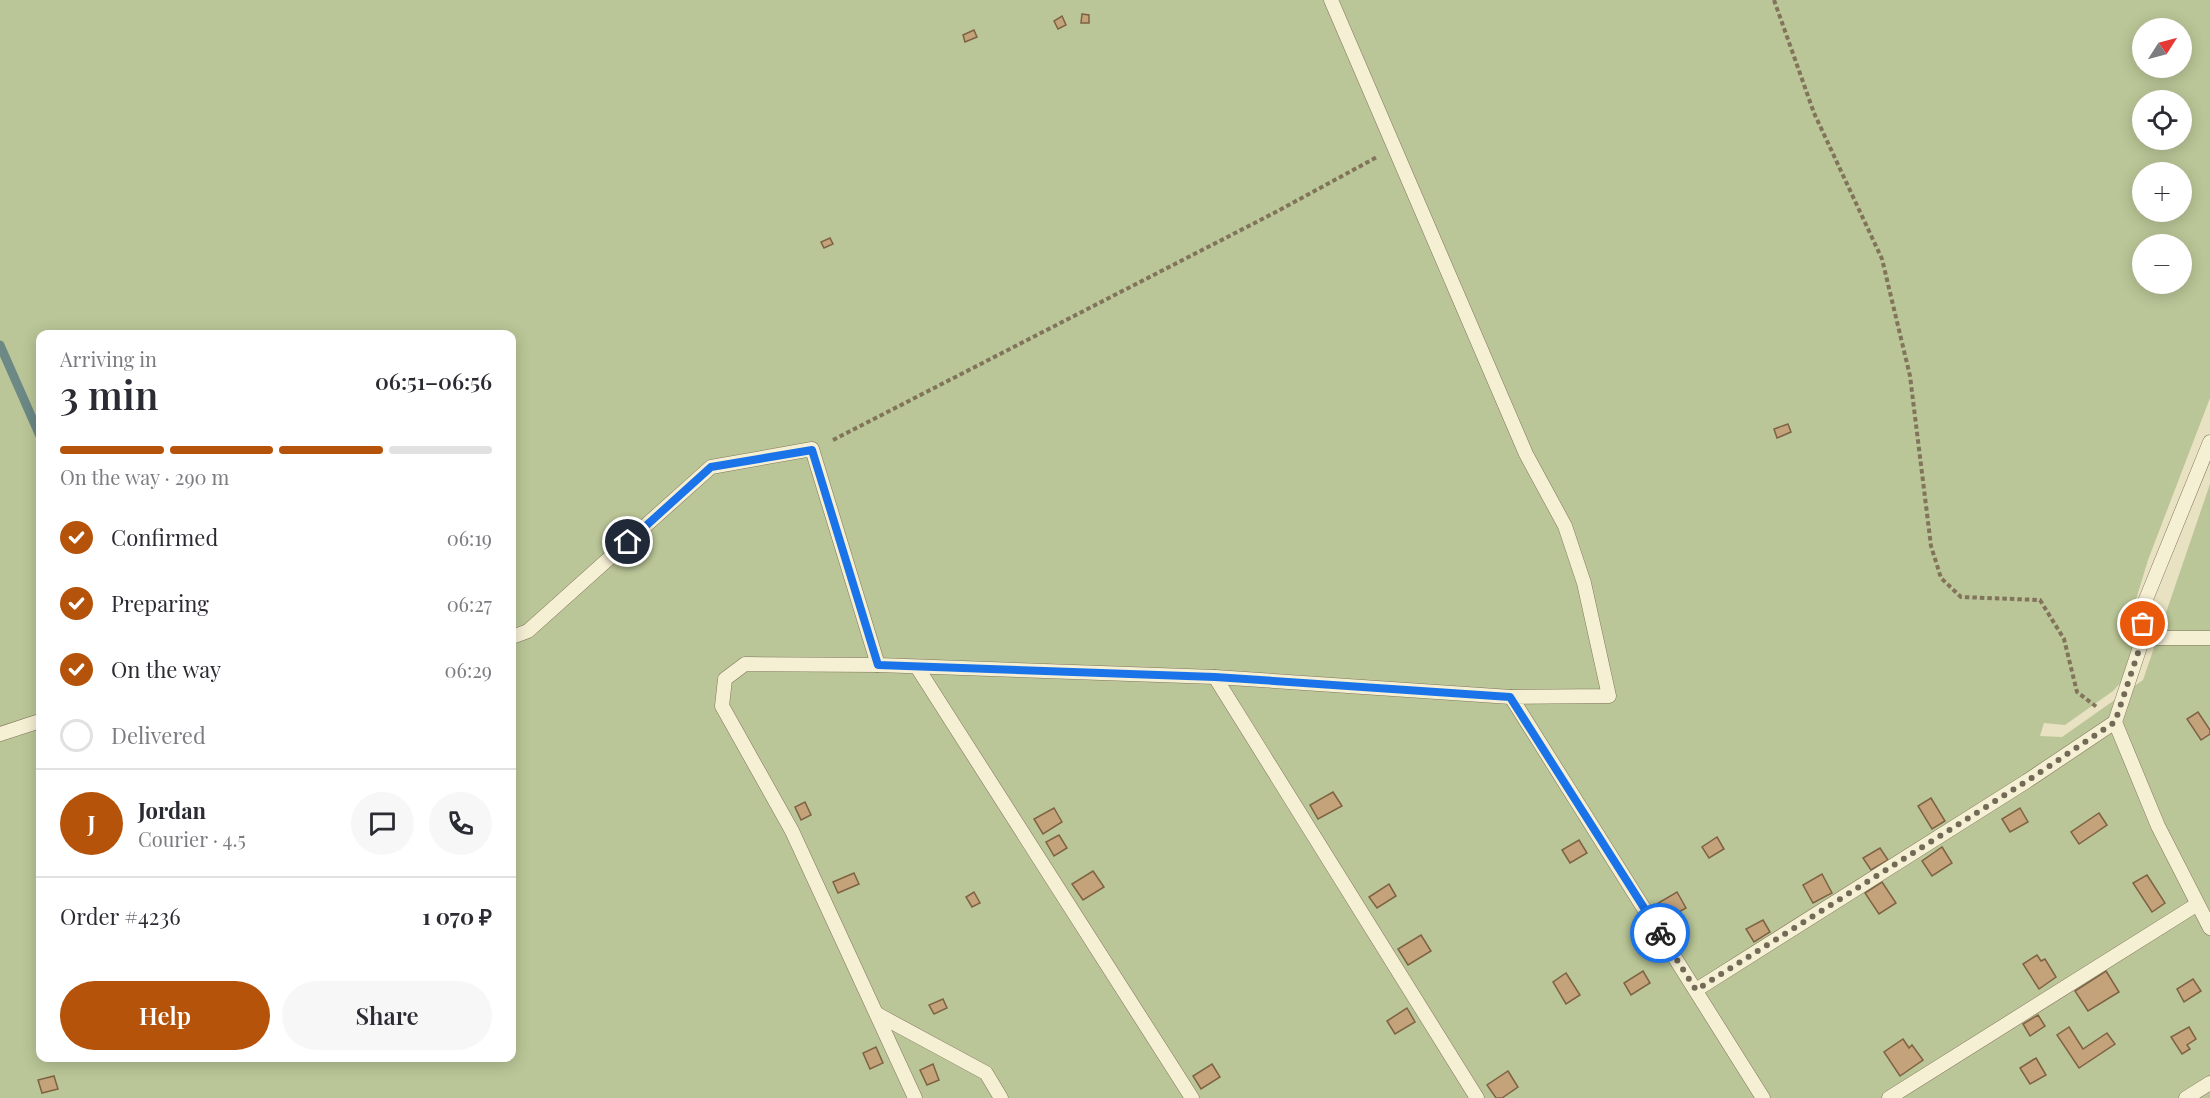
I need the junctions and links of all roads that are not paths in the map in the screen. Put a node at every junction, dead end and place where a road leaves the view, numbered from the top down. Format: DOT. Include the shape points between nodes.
graph roads {
  1 [pos="1331,0"];
  2 [pos="2210,442"];
  3 [pos="2205,464"];
  4 [pos="516,636"];
  5 [pos="2143,638"];
  6 [pos="2210,638"];
  7 [pos="878,665"];
  8 [pos="917,667"];
  9 [pos="1215,677"];
  10 [pos="1510,697"];
  11 [pos="36,722"];
  12 [pos="2115,722"];
  13 [pos="0,734"];
  14 [pos="2196,905"];
  15 [pos="2210,928"];
  16 [pos="1696,990"];
  17 [pos="877,1014"];
  18 [pos="2210,1083"];
  19 [pos="915,1098"];
  20 [pos="1001,1098"];
  21 [pos="1192,1098"];
  22 [pos="1477,1098"];
  23 [pos="1763,1098"];
  24 [pos="1889,1098"];
  25 [pos="2186,1098"];
  1 -- 10 [label="lane" via="1526,454 1565,526 1584,583 1609,696"];
  2 -- 3 [label="lane"];
  3 -- 5 [label="lane" via="2142,609"];
  4 -- 7 [label="lane" via="528,631 711,467 812,450"];
  5 -- 6 [label="lane"];
  5 -- 12 [label="lane"];
  7 -- 8 [label="lane"];
  7 -- 17 [label="lane" via="745,664 726,679 722,706 792,831"];
  8 -- 9 [label="lane"];
  8 -- 21 [label="lane"];
  9 -- 10 [label="lane"];
  9 -- 22 [label="lane"];
  10 -- 16 [label="lane"];
  11 -- 13 [label="lane"];
  12 -- 14 [label="lane"];
  12 -- 16 [label="lane"];
  14 -- 15 [label="lane"];
  14 -- 24 [label="lane"];
  16 -- 23 [label="lane"];
  17 -- 19 [label="lane"];
  17 -- 20 [label="lane" via="986,1073"];
  18 -- 25 [label="lane"];
}
